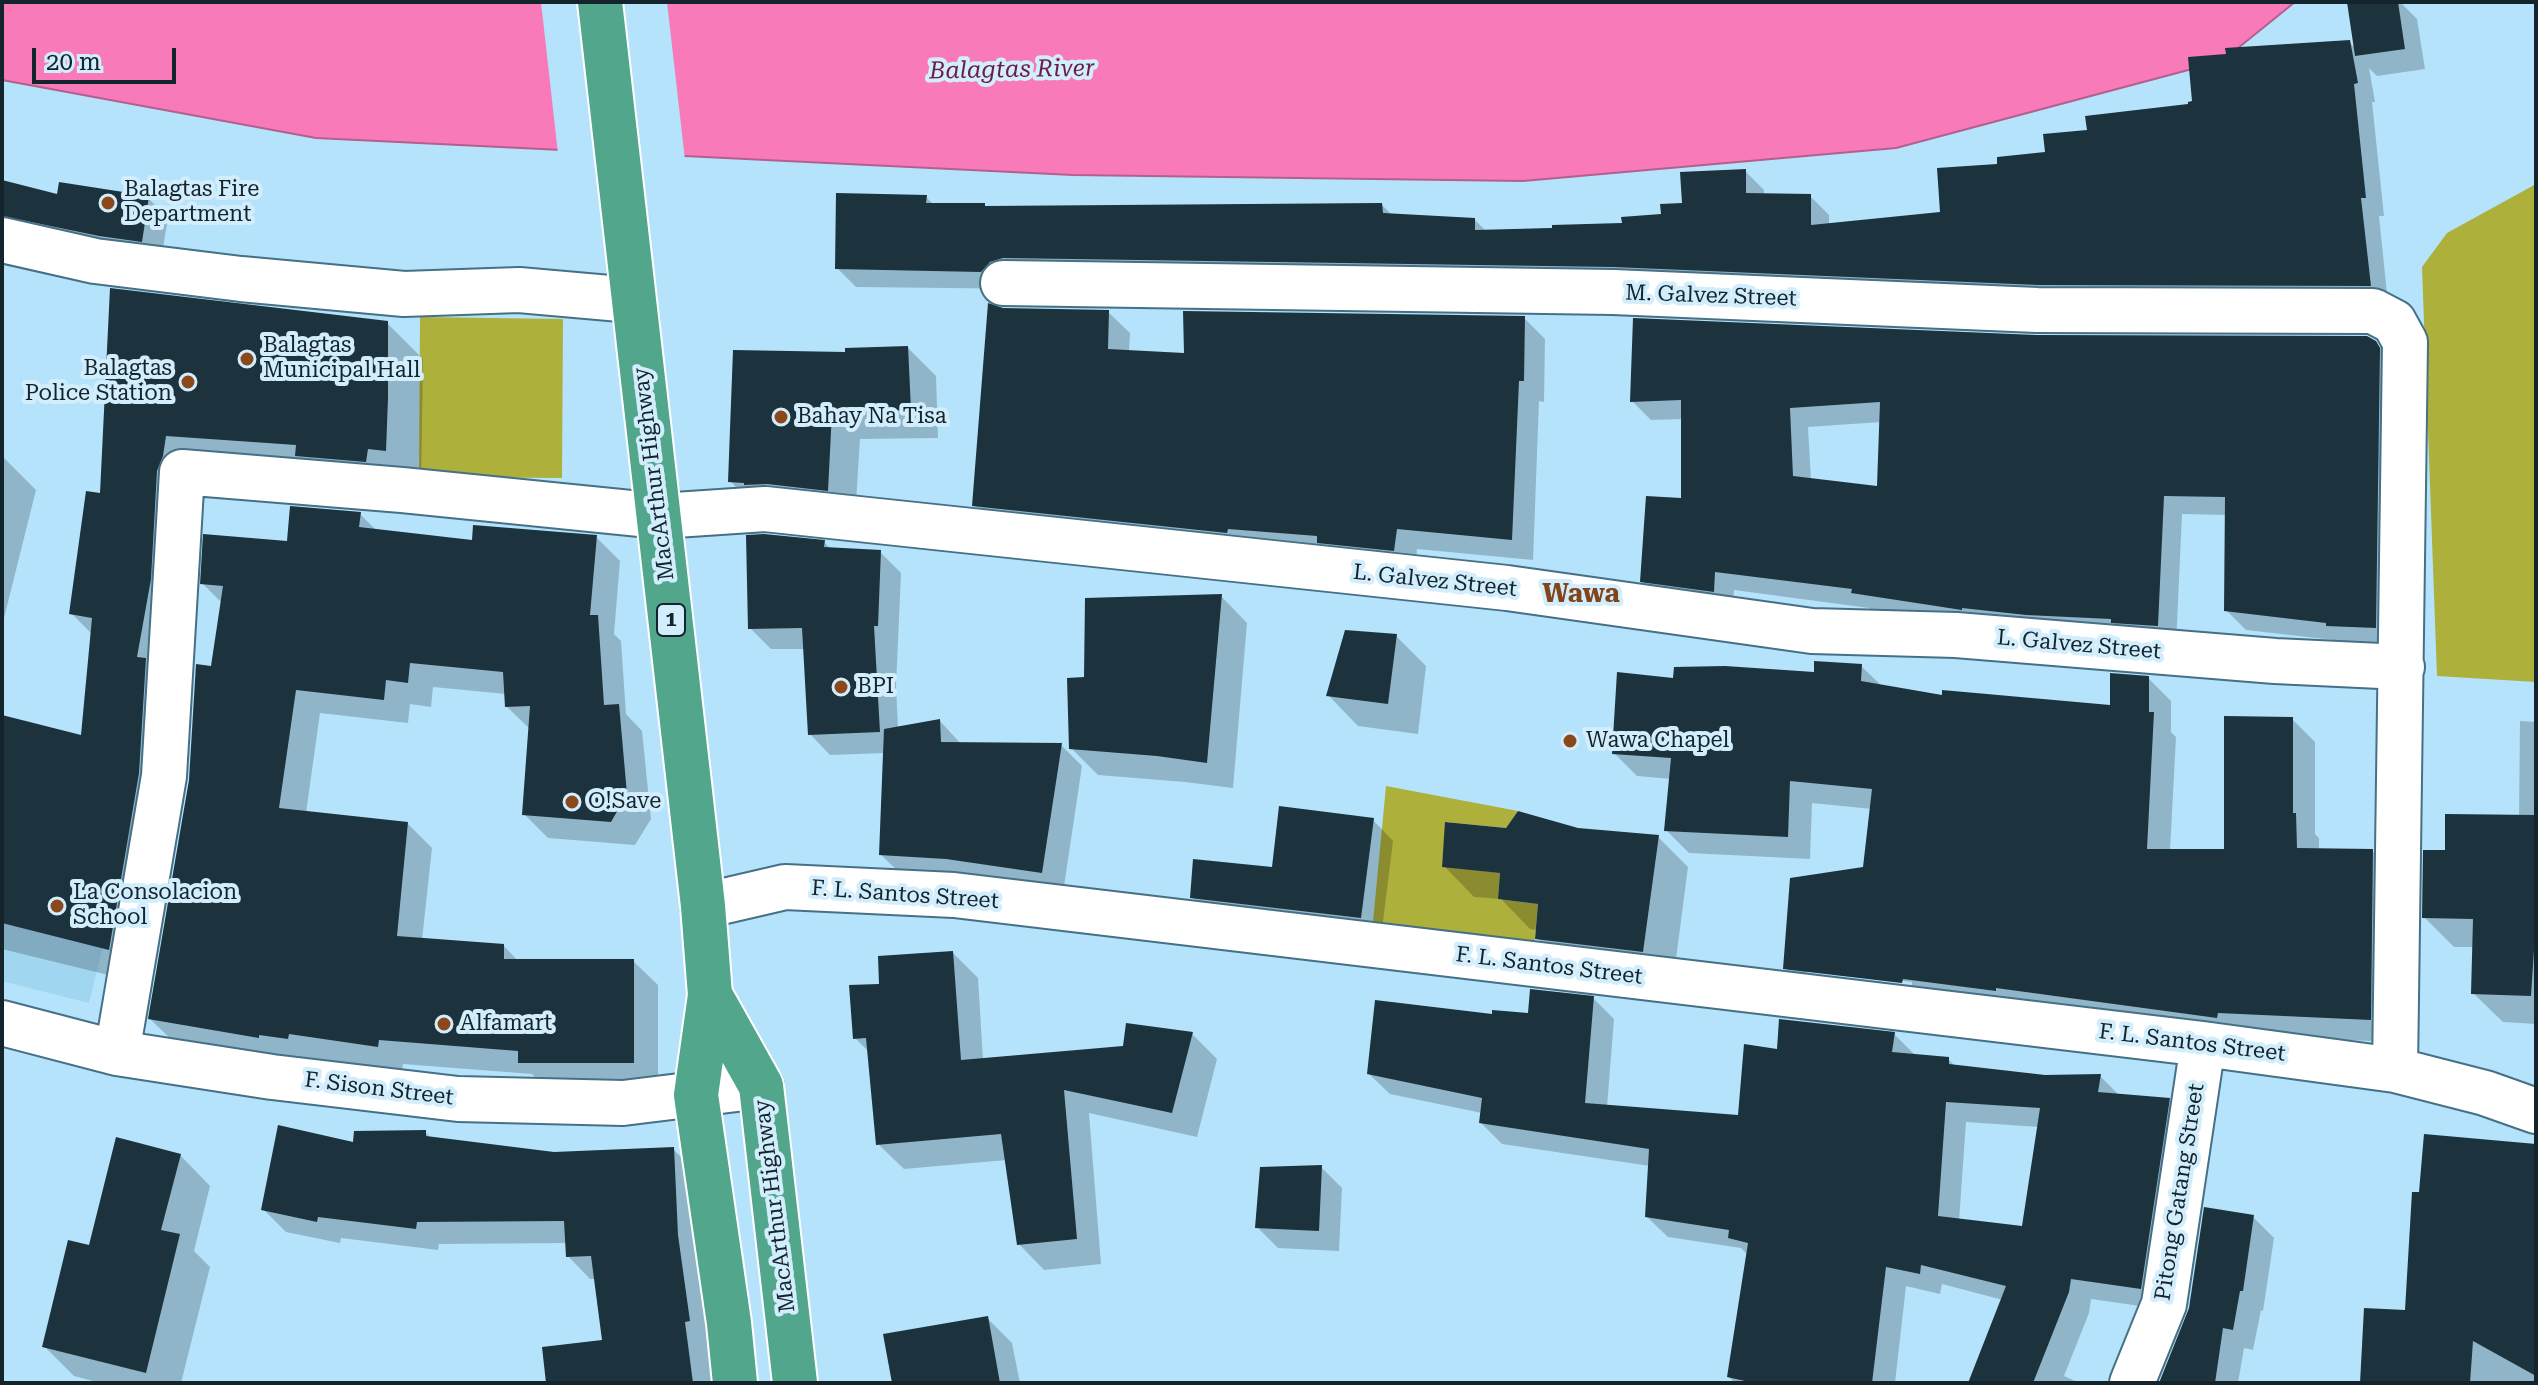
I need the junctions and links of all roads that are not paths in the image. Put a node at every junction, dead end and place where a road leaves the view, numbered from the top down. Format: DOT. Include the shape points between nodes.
graph roads {
  1 [pos="600,2"];
  2 [pos="2,240"];
  3 [pos="1003,283"];
  4 [pos="632,300"];
  5 [pos="660,516"];
  6 [pos="2402,667"];
  7 [pos="703,906"];
  8 [pos="710,995"];
  9 [pos="2,1023"];
  10 [pos="2203,1044"];
  11 [pos="117,1053"];
  12 [pos="2395,1070"];
  13 [pos="761,1086"];
  14 [pos="696,1095"];
  15 [pos="2536,1111"];
  16 [pos="735,1383"];
  17 [pos="795,1383"];
  18 [pos="2132,1383"];
  1 -- 4 [label="highway, MacArthur Highway / 1"];
  2 -- 4 [label="street" via="95,261 241,279 404,294 519,290"];
  3 -- 6 [label="street, M. Galvez Street" via="1613,292 2037,310 2373,311 2394,322 2405,342"];
  4 -- 5 [label="highway, MacArthur Highway / 1"];
  5 -- 6 [label="street, L. Galvez Street" via="765,509 1507,588 1812,631 1956,635"];
  5 -- 7 [label="highway, MacArthur Highway / 1"];
  5 -- 11 [label="street, L. Galvez Street" via="182,472 164,776"];
  6 -- 12 [label="street"];
  7 -- 8 [label="highway, MacArthur Highway / 1"];
  7 -- 10 [label="street, F. L. Santos Street" via="785,887 954,895"];
  8 -- 13 [label="highway, MacArthur Highway / 1"];
  8 -- 14 [label="highway, MacArthur Highway / 1"];
  9 -- 11 [label="street, F. Sison Street"];
  10 -- 12 [label="street, F. L. Santos Street"];
  10 -- 18 [label="street, Pitong Gatang Street" via="2164,1304"];
  11 -- 14 [label="street, F. Sison Street" via="458,1099 623,1103"];
  12 -- 15 [label="street, F. L. Santos Street"];
  13 -- 14 [label="street, F. Sison Street"];
  13 -- 17 [label="highway, MacArthur Highway / 1"];
  14 -- 16 [label="highway, MacArthur Highway / 1"];
}
